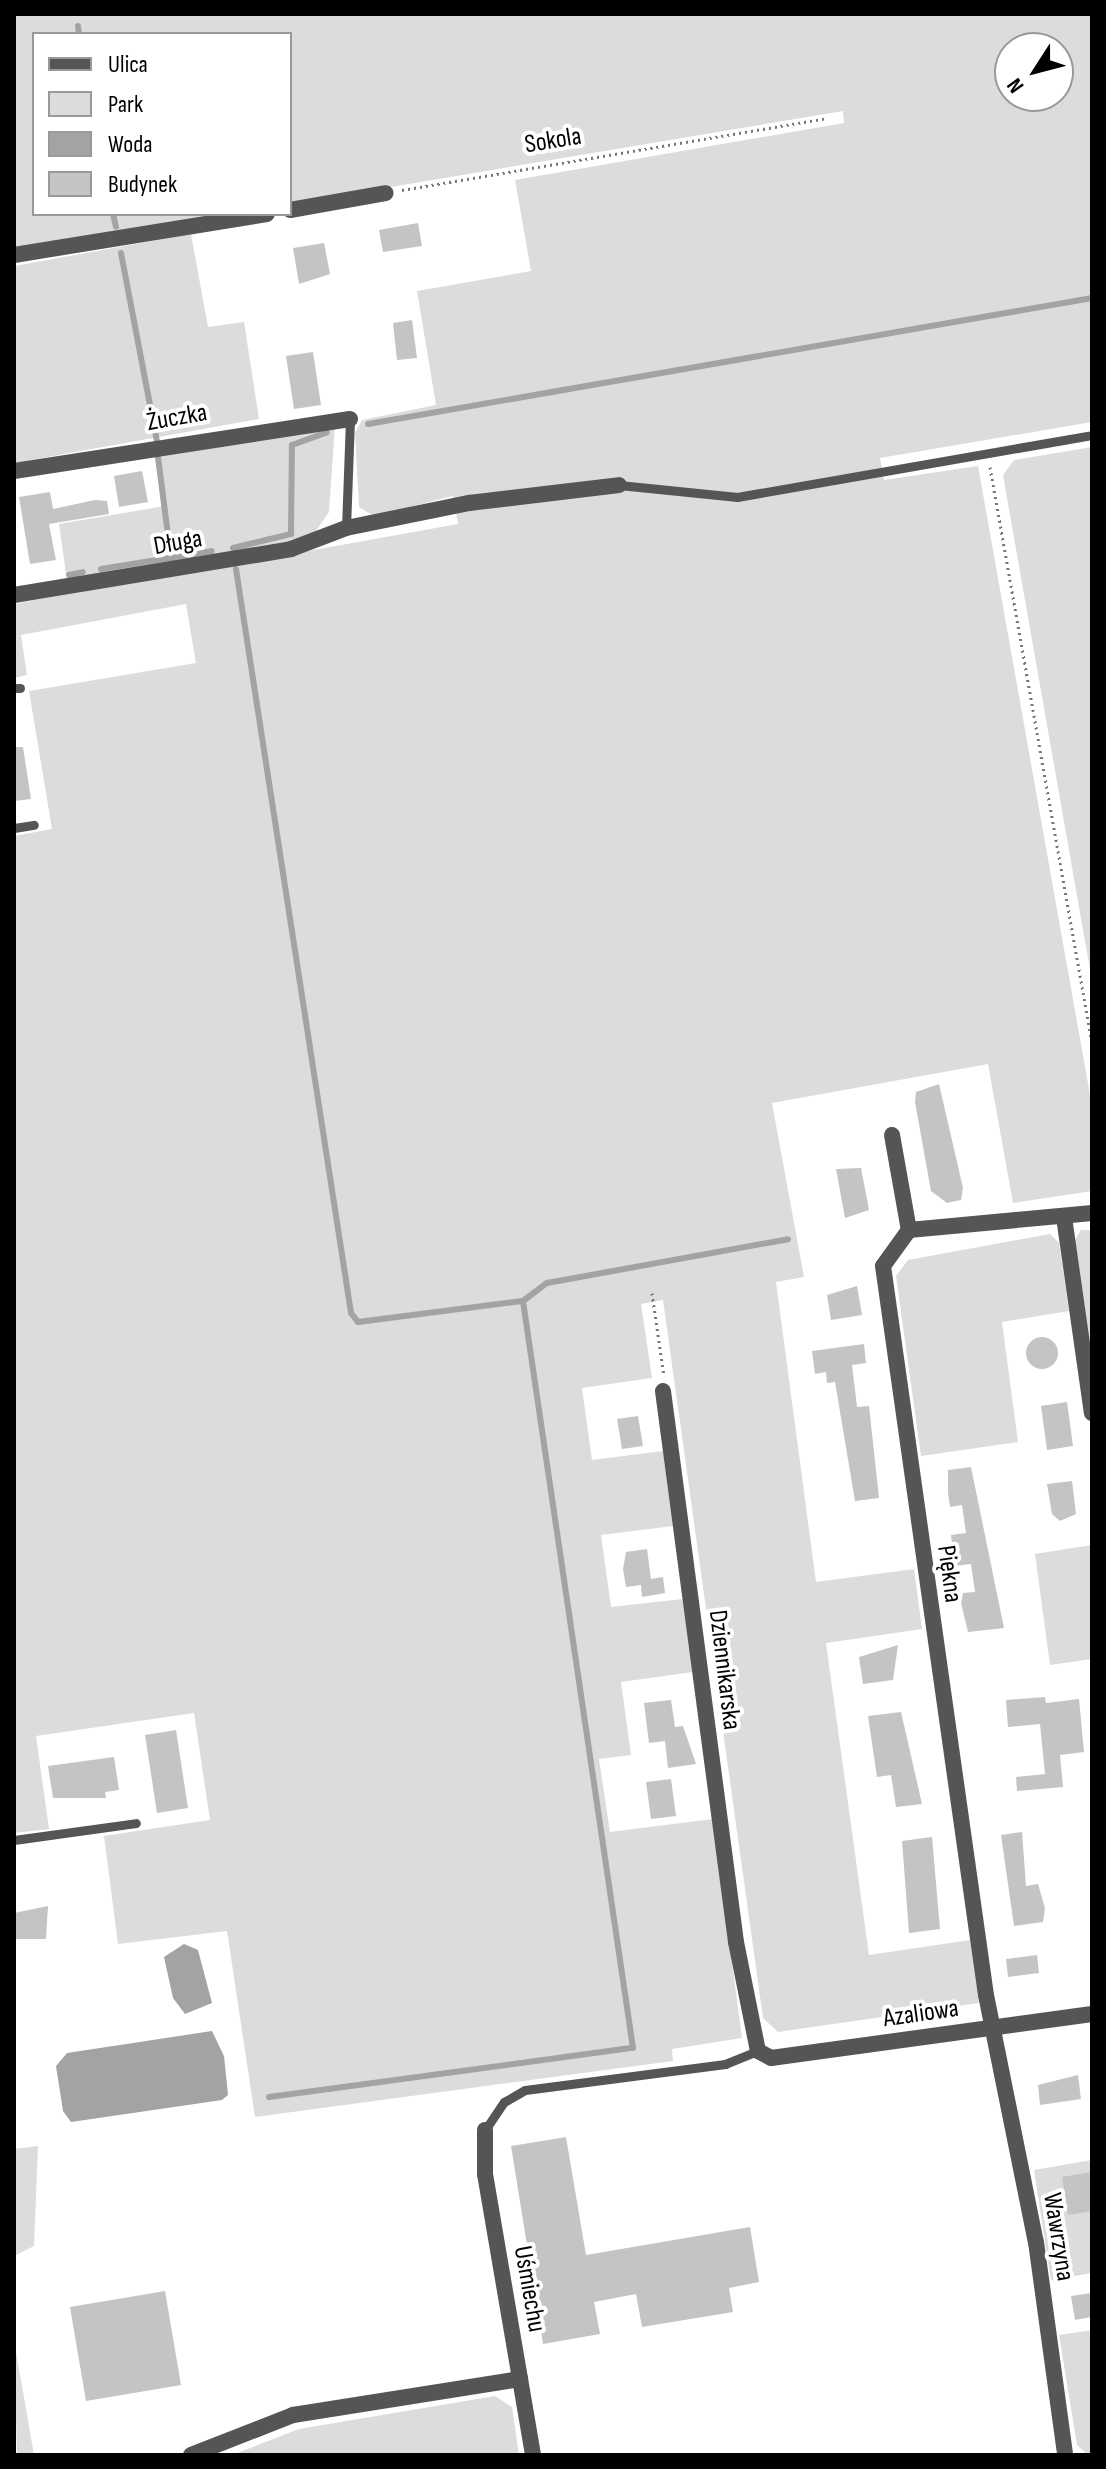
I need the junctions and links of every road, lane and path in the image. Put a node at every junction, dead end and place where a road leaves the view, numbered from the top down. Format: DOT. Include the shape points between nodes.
graph roads {
  1 [pos="824,119"];
  2 [pos="386,193"];
  3 [pos="292,210"];
  4 [pos="255,216"];
  5 [pos="14,255"];
  6 [pos="350,419"];
  7 [pos="1092,435"];
  8 [pos="988,453"];
  9 [pos="14,471"];
  10 [pos="619,485"];
  11 [pos="346,528"];
  12 [pos="14,595"];
  13 [pos="34,825"];
  14 [pos="14,828"];
  15 [pos="1092,1043"];
  16 [pos="892,1135"];
  17 [pos="1092,1213"];
  18 [pos="1064,1217"];
  19 [pos="909,1230"];
  20 [pos="652,1293"];
  21 [pos="663,1391"];
  22 [pos="1092,1413"];
  23 [pos="136,1823"];
  24 [pos="14,1840"];
  25 [pos="1092,2014"];
  26 [pos="992,2028"];
  27 [pos="758,2051"];
  28 [pos="485,2130"];
  29 [pos="520,2379"];
  30 [pos="191,2455"];
  31 [pos="533,2455"];
  32 [pos="1065,2455"];
  1 -- 2 [label="path, Sokola"];
  2 -- 3 [label="street"];
  4 -- 5 [label="street"];
  6 -- 9 [label="street, Żuczka"];
  6 -- 11 [label="lane"];
  7 -- 8 [label="lane"];
  8 -- 10 [label="lane" via="737,497"];
  8 -- 15 [label="path"];
  10 -- 11 [label="street, Długa" via="517,495"];
  11 -- 12 [label="street, Długa" via="291,549"];
  13 -- 14 [label="lane"];
  16 -- 19 [label="street"];
  17 -- 18 [label="street"];
  18 -- 19 [label="street"];
  18 -- 22 [label="street"];
  19 -- 26 [label="street, Piękna" via="883,1266"];
  20 -- 21 [label="path"];
  21 -- 27 [label="street, Dziennikarska" via="736,1942"];
  23 -- 24 [label="lane"];
  25 -- 26 [label="street, Azaliowa"];
  26 -- 27 [label="street, Azaliowa" via="771,2058"];
  26 -- 32 [label="street, Wawrzyna" via="1036,2242"];
  27 -- 28 [label="lane" via="739,2061 525,2090 504,2102"];
  28 -- 29 [label="street, Uśmiechu" via="485,2174"];
  29 -- 30 [label="street" via="293,2415"];
  29 -- 31 [label="street, Uśmiechu"];
}
